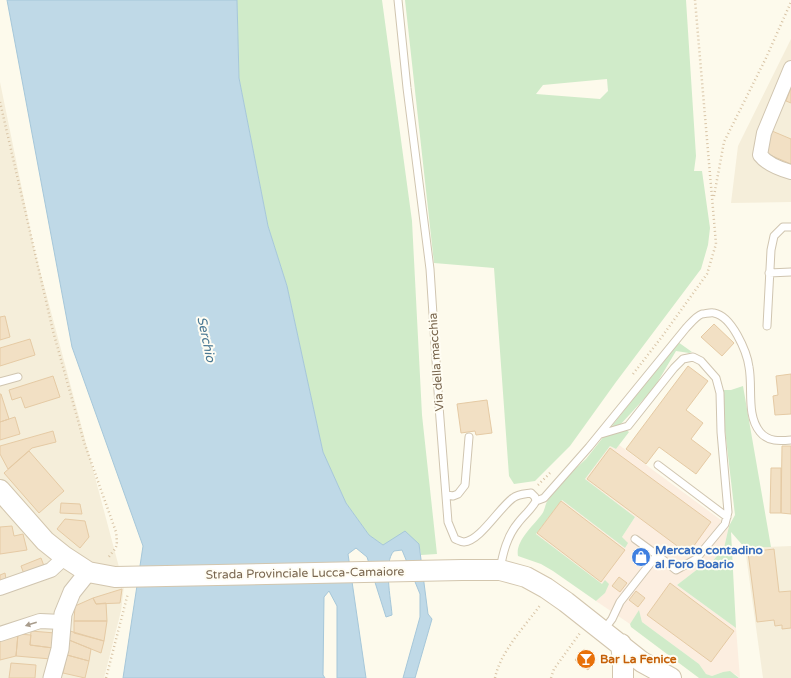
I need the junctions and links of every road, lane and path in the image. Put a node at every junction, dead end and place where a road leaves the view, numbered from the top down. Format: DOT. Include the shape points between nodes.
graph roads {
  1 [pos="398,0"];
  2 [pos="695,0"];
  3 [pos="791,2"];
  4 [pos="791,68"];
  5 [pos="0,102"];
  6 [pos="791,172"];
  7 [pos="713,200"];
  8 [pos="791,227"];
  9 [pos="791,272"];
  10 [pos="770,273"];
  11 [pos="767,326"];
  12 [pos="632,375"];
  13 [pos="18,376"];
  14 [pos="0,382"];
  15 [pos="600,434"];
  16 [pos="469,437"];
  17 [pos="791,440"];
  18 [pos="658,465"];
  19 [pos="552,471"];
  20 [pos="0,490"];
  21 [pos="531,492"];
  22 [pos="447,495"];
  23 [pos="536,501"];
  24 [pos="727,518"];
  25 [pos="635,539"];
  26 [pos="657,555"];
  27 [pos="64,557"];
  28 [pos="108,557"];
  29 [pos="500,570"];
  30 [pos="88,572"];
  31 [pos="129,582"];
  32 [pos="0,588"];
  33 [pos="541,603"];
  34 [pos="62,622"];
  35 [pos="603,631"];
  36 [pos="580,633"];
  37 [pos="0,634"];
  38 [pos="621,644"];
  39 [pos="654,668"];
  40 [pos="52,678"];
  41 [pos="106,678"];
  42 [pos="495,678"];
  43 [pos="552,678"];
  44 [pos="623,678"];
  45 [pos="671,678"];
  1 -- 22 [label="lane, Via della macchia" via="430,269"];
  2 -- 7 [label="path"];
  3 -- 7 [label="path" via="724,142"];
  4 -- 6 [label="street" via="764,134 760,155 763,160"];
  5 -- 28 [label="path" via="53,331 84,442 116,532 118,544"];
  7 -- 12 [label="path" via="716,244 708,274"];
  8 -- 10 [label="lane" via="783,227 774,236"];
  9 -- 10 [label="lane"];
  10 -- 11 [label="lane"];
  13 -- 14 [label="lane"];
  15 -- 17 [label="lane" via="686,328 700,315 714,313 727,321 743,346 749,367 753,420 760,433 776,441"];
  15 -- 23 [label="lane" via="544,498"];
  15 -- 24 [label="lane" via="628,426 683,359 693,357 700,361 716,378 720,392"];
  16 -- 22 [label="lane" via="465,485 458,494"];
  18 -- 24 [label="lane"];
  19 -- 21 [label="path"];
  20 -- 27 [label="main road, Strada Provinciale Lucca-Camaiore" via="45,541"];
  21 -- 22 [label="lane, Via della macchia" via="513,497 474,538 462,542 455,539 448,522"];
  21 -- 23 [label="lane"];
  23 -- 29 [label="lane" via="508,537"];
  24 -- 26 [label="lane" via="725,524 696,559 676,570"];
  25 -- 26 [label="lane"];
  26 -- 35 [label="lane" via="620,602"];
  27 -- 30 [label="main road, Strada Provinciale Lucca-Camaiore"];
  27 -- 32 [label="street" via="50,570"];
  29 -- 31 [label="main road, Strada Provinciale Lucca-Camaiore"];
  29 -- 35 [label="main road, Strada Provinciale Lucca-Camaiore" via="526,577 546,588"];
  30 -- 31 [label="main road, Strada Provinciale Lucca-Camaiore"];
  30 -- 34 [label="street" via="72,592"];
  31 -- 41 [label="path"];
  33 -- 42 [label="path" via="503,655"];
  34 -- 37 [label="street, one-way" via="40,622"];
  34 -- 40 [label="street" via="60,649"];
  35 -- 38 [label="main road, Strada Provinciale Lucca-Camaiore"];
  36 -- 43 [label="path" via="554,669"];
  38 -- 39 [label="main road, Strada Provinciale Lucca-Camaiore"];
  38 -- 44 [label="main road"];
  39 -- 44 [label="main road" via="639,669"];
  39 -- 45 [label="main road, Strada Provinciale Lucca-Camaiore"];
}
